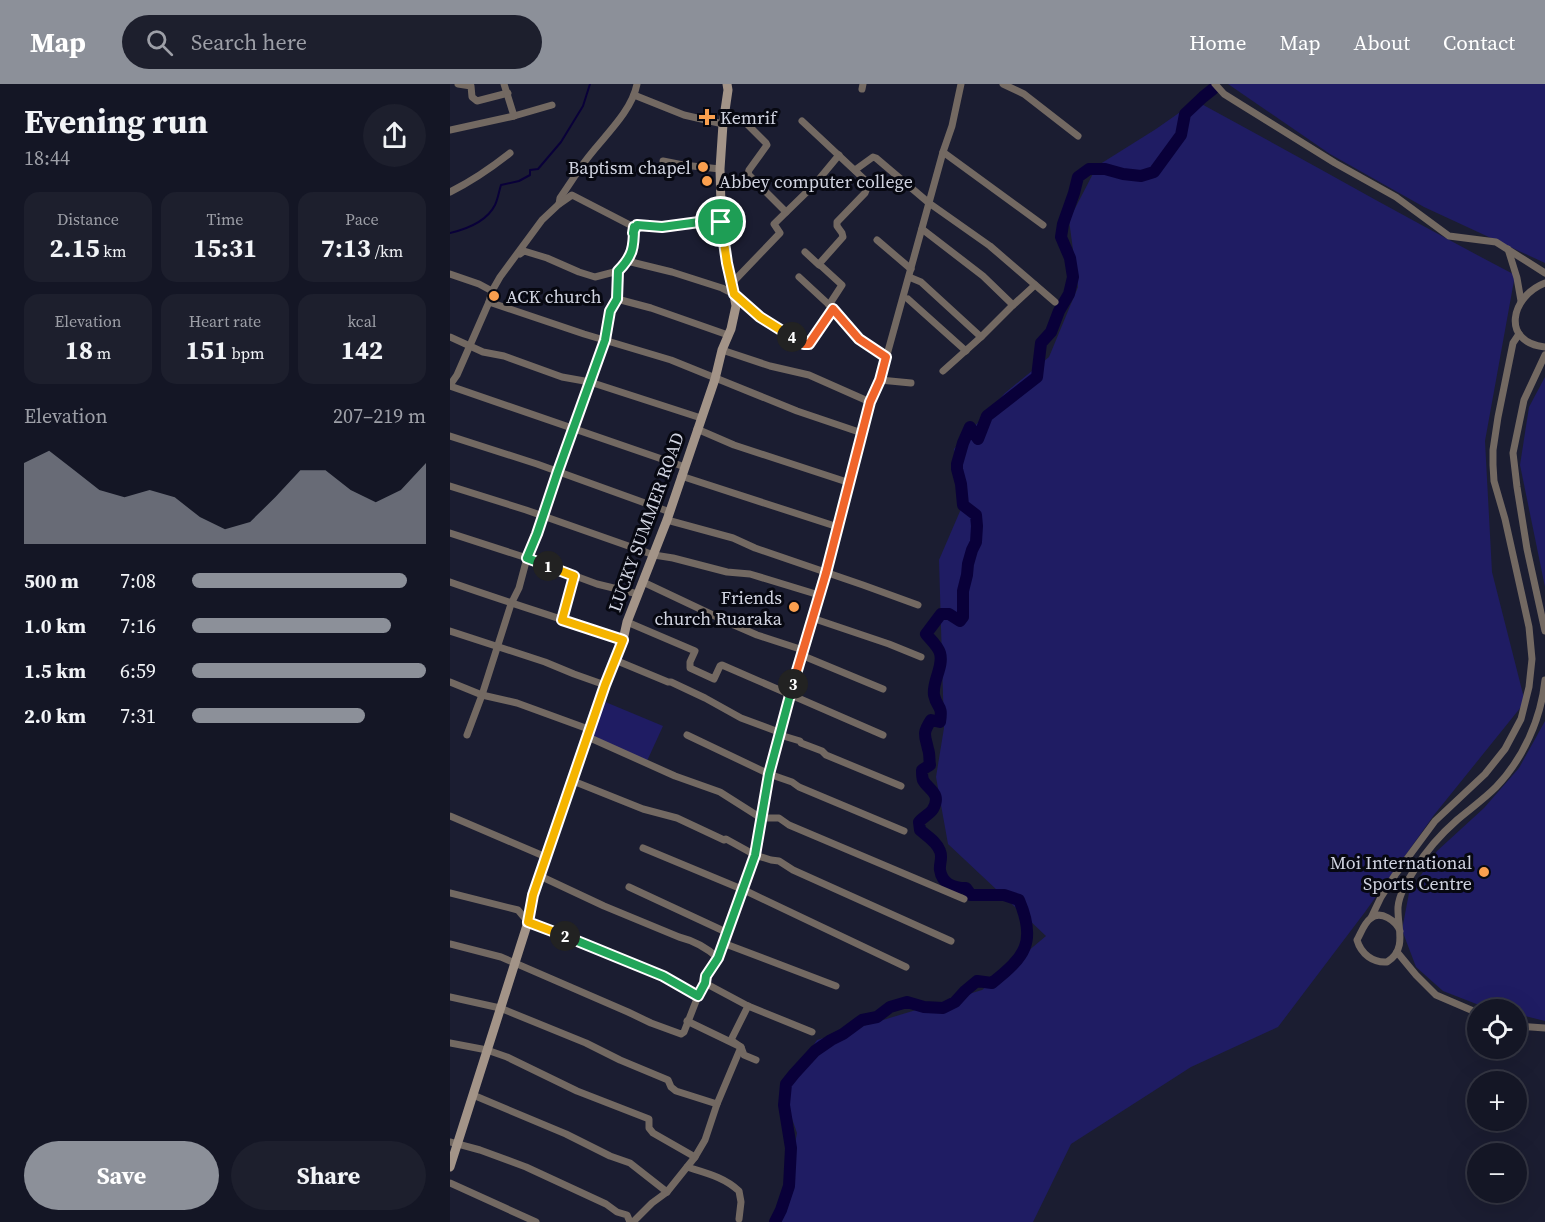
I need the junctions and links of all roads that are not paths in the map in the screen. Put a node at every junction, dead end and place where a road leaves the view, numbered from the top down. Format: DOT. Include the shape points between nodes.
graph roads {
  1 [pos="458,84"];
  2 [pos="504,84"];
  3 [pos="637,84"];
  4 [pos="727,84"];
  5 [pos="961,84"];
  6 [pos="1003,84"];
  7 [pos="1215,84"];
  8 [pos="508,93"];
  9 [pos="634,95"];
  10 [pos="552,105"];
  11 [pos="724,114"];
  12 [pos="514,116"];
  13 [pos="802,121"];
  14 [pos="723,124"];
  15 [pos="450,130"];
  16 [pos="1078,136"];
  17 [pos="943,152"];
  18 [pos="510,153"];
  19 [pos="838,155"];
  20 [pos="663,161"];
  21 [pos="720,169"];
  22 [pos="855,170"];
  23 [pos="450,192"];
  24 [pos="929,203"];
  25 [pos="559,204"];
  26 [pos="786,212"];
  27 [pos="721,222"];
  28 [pos="1043,225"];
  29 [pos="634,227"];
  30 [pos="922,229"];
  31 [pos="877,240"];
  32 [pos="1508,249"];
  33 [pos="805,252"];
  34 [pos="627,261"];
  35 [pos="512,262"];
  36 [pos="819,265"];
  37 [pos="618,271"];
  38 [pos="910,273"];
  39 [pos="1545,273"];
  40 [pos="450,274"];
  41 [pos="799,277"];
  42 [pos="734,281"];
  43 [pos="1545,283"];
  44 [pos="1035,285"];
  45 [pos="492,291"];
  46 [pos="734,294"];
  47 [pos="617,299"];
  48 [pos="908,299"];
  49 [pos="1521,301"];
  50 [pos="489,302"];
  51 [pos="1055,302"];
  52 [pos="1013,305"];
  53 [pos="831,307"];
  54 [pos="1519,334"];
  55 [pos="728,335"];
  56 [pos="450,337"];
  57 [pos="981,337"];
  58 [pos="605,340"];
  59 [pos="470,346"];
  60 [pos="1545,347"];
  61 [pos="723,350"];
  62 [pos="966,351"];
  63 [pos="1545,356"];
  64 [pos="886,357"];
  65 [pos="943,371"];
  66 [pos="715,379"];
  67 [pos="880,380"];
  68 [pos="590,382"];
  69 [pos="911,382"];
  70 [pos="450,385"];
  71 [pos="870,402"];
  72 [pos="701,418"];
  73 [pos="574,429"];
  74 [pos="697,429"];
  75 [pos="862,433"];
  76 [pos="450,436"];
  77 [pos="558,471"];
  78 [pos="683,471"];
  79 [pos="850,483"];
  80 [pos="450,486"];
  81 [pos="543,516"];
  82 [pos="669,516"];
  83 [pos="838,527"];
  84 [pos="450,533"];
  85 [pos="654,555"];
  86 [pos="527,558"];
  87 [pos="826,573"];
  88 [pos="574,576"];
  89 [pos="450,582"];
  90 [pos="643,582"];
  91 [pos="638,594"];
  92 [pos="819,594"];
  93 [pos="511,604"];
  94 [pos="918,605"];
  95 [pos="812,618"];
  96 [pos="562,620"];
  97 [pos="627,622"];
  98 [pos="450,631"];
  99 [pos="1545,631"];
  100 [pos="623,640"];
  101 [pos="497,646"];
  102 [pos="802,653"];
  103 [pos="921,657"];
  104 [pos="615,660"];
  105 [pos="1545,680"];
  106 [pos="450,682"];
  107 [pos="605,685"];
  108 [pos="883,688"];
  109 [pos="482,695"];
  110 [pos="790,695"];
  111 [pos="589,733"];
  112 [pos="467,735"];
  113 [pos="687,735"];
  114 [pos="780,735"];
  115 [pos="883,735"];
  116 [pos="769,774"];
  117 [pos="573,781"];
  118 [pos="901,786"];
  119 [pos="450,816"];
  120 [pos="761,818"];
  121 [pos="904,831"];
  122 [pos="643,848"];
  123 [pos="755,855"];
  124 [pos="546,857"];
  125 [pos="540,876"];
  126 [pos="629,887"];
  127 [pos="744,890"];
  128 [pos="450,893"];
  129 [pos="964,899"];
  130 [pos="1371,918"];
  131 [pos="528,922"];
  132 [pos="1400,931"];
  133 [pos="728,933"];
  134 [pos="951,941"];
  135 [pos="723,943"];
  136 [pos="450,944"];
  137 [pos="1397,952"];
  138 [pos="718,958"];
  139 [pos="515,963"];
  140 [pos="906,967"];
  141 [pos="705,983"];
  142 [pos="836,986"];
  143 [pos="698,996"];
  144 [pos="450,997"];
  145 [pos="748,1006"];
  146 [pos="500,1008"];
  147 [pos="1467,1008"];
  148 [pos="687,1021"];
  149 [pos="1527,1027"];
  150 [pos="1545,1029"];
  151 [pos="812,1032"];
  152 [pos="450,1043"];
  153 [pos="741,1047"];
  154 [pos="487,1050"];
  155 [pos="756,1060"];
  156 [pos="473,1095"];
  157 [pos="717,1104"];
  158 [pos="454,1143"];
  159 [pos="695,1157"];
  160 [pos="450,1167"];
  161 [pos="687,1167"];
  162 [pos="450,1183"];
  163 [pos="667,1192"];
  164 [pos="739,1219"];
  165 [pos="536,1222"];
  166 [pos="631,1222"];
  1 -- 8 [label="street" via="471,86 472,97 477,101"];
  2 -- 8 [label="street"];
  3 -- 9 [label="street"];
  4 -- 11 [label="street, LUCKY SUMMER ROAD"];
  5 -- 17 [label="street"];
  6 -- 16 [label="street" via="1024,94"];
  7 -- 32 [label="street" via="1240,104 1396,197 1449,236 1496,242"];
  8 -- 12 [label="street"];
  9 -- 14 [label="street" via="684,115"];
  9 -- 25 [label="street"];
  10 -- 12 [label="street"];
  11 -- 14 [label="street, LUCKY SUMMER ROAD"];
  11 -- 26 [label="street" via="747,124 766,143 748,174"];
  12 -- 15 [label="street"];
  13 -- 19 [label="street"];
  14 -- 21 [label="street, LUCKY SUMMER ROAD"];
  17 -- 24 [label="street"];
  17 -- 28 [label="street"];
  18 -- 23 [label="street" via="487,172"];
  19 -- 22 [label="street"];
  19 -- 26 [label="street"];
  20 -- 21 [label="street"];
  21 -- 27 [label="street, LUCKY SUMMER ROAD"];
  22 -- 24 [label="street" via="876,158"];
  22 -- 36 [label="street" via="868,183 868,189 837,222 843,237"];
  24 -- 30 [label="street"];
  24 -- 44 [label="street" via="990,246"];
  25 -- 29 [label="street" via="572,195"];
  25 -- 35 [label="street" via="542,220"];
  26 -- 42 [label="street" via="774,225 780,233"];
  27 -- 29 [label="street" via="637,225 633,233"];
  27 -- 46 [label="street, LUCKY SUMMER ROAD"];
  29 -- 34 [label="street" via="634,247"];
  30 -- 38 [label="street"];
  30 -- 52 [label="street" via="983,276"];
  31 -- 38 [label="street"];
  32 -- 39 [label="street"];
  32 -- 49 [label="street"];
  33 -- 36 [label="street"];
  34 -- 37 [label="street"];
  34 -- 46 [label="street"];
  35 -- 37 [label="street" via="524,251 595,277"];
  35 -- 45 [label="street"];
  36 -- 53 [label="street" via="842,285"];
  37 -- 47 [label="street"];
  38 -- 57 [label="street"];
  38 -- 64 [label="street"];
  40 -- 45 [label="street"];
  41 -- 53 [label="street"];
  43 -- 49 [label="street"];
  44 -- 51 [label="street"];
  44 -- 57 [label="street"];
  45 -- 50 [label="street"];
  46 -- 53 [label="street" via="760,317 804,344 809,344"];
  46 -- 55 [label="street, LUCKY SUMMER ROAD" via="736,306"];
  47 -- 55 [label="street"];
  47 -- 58 [label="street" via="610,311"];
  48 -- 62 [label="street"];
  49 -- 54 [label="street" via="1515,316"];
  50 -- 58 [label="street"];
  50 -- 59 [label="street"];
  53 -- 64 [label="street" via="859,339"];
  54 -- 60 [label="street" via="1526,342"];
  54 -- 130 [label="street" via="1513,343 1498,417 1493,465 1529,627 1532,659 1521,719 1494,764 1413,848"];
  55 -- 61 [label="street, LUCKY SUMMER ROAD"];
  56 -- 59 [label="street"];
  57 -- 62 [label="street"];
  58 -- 66 [label="street" via="671,360"];
  58 -- 68 [label="street"];
  59 -- 68 [label="street" via="562,377"];
  59 -- 70 [label="street"];
  61 -- 66 [label="street, LUCKY SUMMER ROAD"];
  61 -- 71 [label="street" via="809,375"];
  62 -- 65 [label="street"];
  63 -- 99 [label="street" via="1524,400 1513,453 1527,549"];
  64 -- 67 [label="street"];
  66 -- 72 [label="street, LUCKY SUMMER ROAD"];
  66 -- 75 [label="street"];
  67 -- 69 [label="street"];
  67 -- 71 [label="street"];
  68 -- 72 [label="street"];
  68 -- 73 [label="street"];
  70 -- 73 [label="street"];
  71 -- 75 [label="street"];
  72 -- 74 [label="street, LUCKY SUMMER ROAD"];
  73 -- 77 [label="street"];
  73 -- 78 [label="street" via="632,448"];
  74 -- 78 [label="street, LUCKY SUMMER ROAD"];
  74 -- 79 [label="street"];
  75 -- 79 [label="street"];
  76 -- 77 [label="street"];
  77 -- 81 [label="street"];
  77 -- 82 [label="street"];
  78 -- 82 [label="street, LUCKY SUMMER ROAD"];
  78 -- 83 [label="street"];
  79 -- 83 [label="street"];
  80 -- 81 [label="street"];
  81 -- 85 [label="street"];
  81 -- 86 [label="street"];
  82 -- 85 [label="street, LUCKY SUMMER ROAD"];
  82 -- 87 [label="street"];
  83 -- 87 [label="street"];
  84 -- 86 [label="street"];
  85 -- 90 [label="street, LUCKY SUMMER ROAD"];
  85 -- 92 [label="street" via="750,574"];
  86 -- 88 [label="street"];
  86 -- 93 [label="street"];
  87 -- 92 [label="street"];
  87 -- 94 [label="street"];
  88 -- 91 [label="street"];
  88 -- 96 [label="street"];
  89 -- 93 [label="street"];
  90 -- 91 [label="street, LUCKY SUMMER ROAD"];
  90 -- 102 [label="street"];
  91 -- 97 [label="street, LUCKY SUMMER ROAD"];
  92 -- 95 [label="street"];
  93 -- 96 [label="street"];
  93 -- 101 [label="street"];
  95 -- 102 [label="street"];
  95 -- 103 [label="street"];
  96 -- 100 [label="street"];
  97 -- 100 [label="street, LUCKY SUMMER ROAD"];
  97 -- 110 [label="street" via="695,651 690,668 714,679 722,665"];
  98 -- 101 [label="street"];
  100 -- 104 [label="street, LUCKY SUMMER ROAD"];
  101 -- 107 [label="street"];
  101 -- 109 [label="street"];
  102 -- 108 [label="street"];
  102 -- 110 [label="street"];
  104 -- 107 [label="street, LUCKY SUMMER ROAD"];
  104 -- 114 [label="street" via="680,686"];
  105 -- 132 [label="street" via="1538,717 1514,765 1496,787 1442,834 1415,868 1400,898"];
  106 -- 109 [label="street"];
  107 -- 111 [label="street, LUCKY SUMMER ROAD"];
  109 -- 111 [label="street" via="518,704"];
  109 -- 112 [label="street"];
  110 -- 114 [label="street"];
  110 -- 115 [label="street"];
  111 -- 117 [label="street, LUCKY SUMMER ROAD"];
  111 -- 120 [label="street" via="675,776 720,792"];
  113 -- 116 [label="street"];
  114 -- 116 [label="street"];
  114 -- 118 [label="street"];
  116 -- 120 [label="street"];
  116 -- 121 [label="street"];
  117 -- 123 [label="street" via="677,818"];
  117 -- 124 [label="street, LUCKY SUMMER ROAD"];
  119 -- 124 [label="street"];
  120 -- 123 [label="street"];
  120 -- 129 [label="street" via="779,818"];
  122 -- 127 [label="street"];
  123 -- 127 [label="street"];
  123 -- 134 [label="street" via="779,861"];
  124 -- 125 [label="street, LUCKY SUMMER ROAD"];
  125 -- 131 [label="street, LUCKY SUMMER ROAD"];
  125 -- 138 [label="street" via="692,940"];
  126 -- 133 [label="street"];
  127 -- 133 [label="street"];
  127 -- 140 [label="street"];
  128 -- 131 [label="street" via="518,910"];
  130 -- 132 [label="street" via="1377,915 1390,919"];
  130 -- 137 [label="street" via="1357,940 1359,946 1376,961 1387,962"];
  131 -- 139 [label="street, LUCKY SUMMER ROAD"];
  131 -- 143 [label="street" via="663,976"];
  132 -- 137 [label="street"];
  133 -- 135 [label="street"];
  135 -- 138 [label="street"];
  135 -- 142 [label="street"];
  136 -- 139 [label="street"];
  137 -- 147 [label="street" via="1436,995"];
  138 -- 141 [label="street"];
  139 -- 146 [label="street, LUCKY SUMMER ROAD"];
  139 -- 148 [label="street" via="681,1034"];
  141 -- 143 [label="street"];
  141 -- 145 [label="street"];
  143 -- 148 [label="street"];
  144 -- 146 [label="street"];
  145 -- 151 [label="street"];
  145 -- 153 [label="street" via="731,1040"];
  146 -- 154 [label="street, LUCKY SUMMER ROAD"];
  146 -- 157 [label="street" via="669,1080 679,1093"];
  148 -- 153 [label="street"];
  149 -- 150 [label="street"];
  152 -- 154 [label="street"];
  153 -- 155 [label="street" via="744,1055"];
  153 -- 157 [label="street"];
  154 -- 156 [label="street, LUCKY SUMMER ROAD"];
  154 -- 159 [label="street" via="649,1119 653,1133"];
  156 -- 158 [label="street, LUCKY SUMMER ROAD"];
  156 -- 163 [label="street" via="630,1163"];
  157 -- 159 [label="street"];
  158 -- 160 [label="street, LUCKY SUMMER ROAD"];
  158 -- 166 [label="street" via="526,1167 627,1215"];
  159 -- 161 [label="street"];
  161 -- 163 [label="street"];
  161 -- 164 [label="street" via="716,1176 739,1191"];
  162 -- 165 [label="street"];
  163 -- 166 [label="street"];
}
